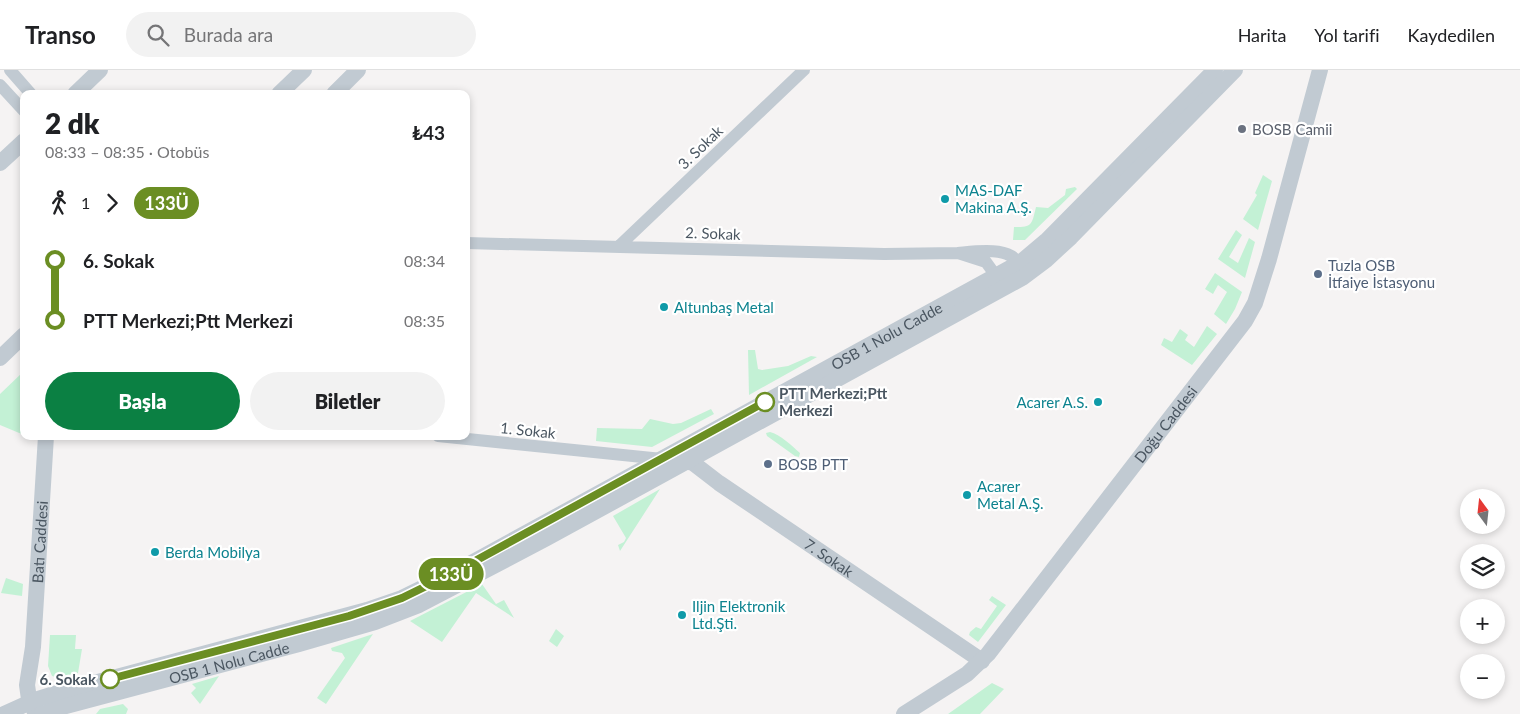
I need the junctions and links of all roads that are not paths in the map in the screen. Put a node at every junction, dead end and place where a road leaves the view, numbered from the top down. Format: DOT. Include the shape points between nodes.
graph roads {
  1 [pos="10,70"];
  2 [pos="100,70"];
  3 [pos="304,70"];
  4 [pos="358,70"];
  5 [pos="804,70"];
  6 [pos="1216,70"];
  7 [pos="1235,70"];
  8 [pos="1320,70"];
  9 [pos="0,85"];
  10 [pos="28,90"];
  11 [pos="78,90"];
  12 [pos="283,90"];
  13 [pos="338,90"];
  14 [pos="20,107"];
  15 [pos="20,145"];
  16 [pos="0,163"];
  17 [pos="470,243"];
  18 [pos="618,247"];
  19 [pos="958,253"];
  20 [pos="1021,270"];
  21 [pos="996,276"];
  22 [pos="20,339"];
  23 [pos="0,358"];
  24 [pos="470,439"];
  25 [pos="46,440"];
  26 [pos="614,455"];
  27 [pos="675,460"];
  28 [pos="632,476"];
  29 [pos="33,647"];
  30 [pos="982,661"];
  31 [pos="59,704"];
  32 [pos="36,710"];
  33 [pos="4,714"];
  34 [pos="904,714"];
  1 -- 10 [label="street"];
  2 -- 11 [label="street"];
  3 -- 12 [label="street"];
  4 -- 13 [label="street"];
  5 -- 18 [label="street, 3. Sokak"];
  6 -- 20 [label="street, OSB 1 Nolu Cadde"];
  7 -- 20 [label="street, OSB 1 Nolu Cadde" via="1071,237 1046,260"];
  8 -- 30 [label="street, Doğu Caddesi" via="1259,294 1251,311"];
  9 -- 14 [label="street"];
  15 -- 16 [label="street"];
  17 -- 18 [label="street, 2. Sokak"];
  18 -- 19 [label="street, 2. Sokak"];
  19 -- 20 [label="street, 2. Sokak" via="975,251 1014,257"];
  19 -- 21 [label="street, 2. Sokak" via="986,262"];
  20 -- 21 [label="street, OSB 1 Nolu Cadde"];
  20 -- 27 [label="street, OSB 1 Nolu Cadde"];
  21 -- 27 [label="street, OSB 1 Nolu Cadde"];
  22 -- 23 [label="street"];
  24 -- 26 [label="street, 1. Sokak"];
  25 -- 29 [label="street, Batı Caddesi"];
  26 -- 27 [label="street, 1. Sokak"];
  26 -- 28 [label="street"];
  27 -- 28 [label="street, OSB 1 Nolu Cadde"];
  27 -- 30 [label="street, 7. Sokak"];
  27 -- 31 [label="street, OSB 1 Nolu Cadde" via="466,582 403,612 309,641"];
  28 -- 31 [label="street, OSB 1 Nolu Cadde" via="435,582 387,604"];
  29 -- 31 [label="street, Batı Caddesi" via="38,682"];
  29 -- 32 [label="street, Batı Caddesi" via="27,685"];
  30 -- 34 [label="street, Doğu Caddesi"];
  31 -- 32 [label="street, OSB 1 Nolu Cadde"];
  32 -- 33 [label="street, OSB 1 Nolu Cadde"];
}
